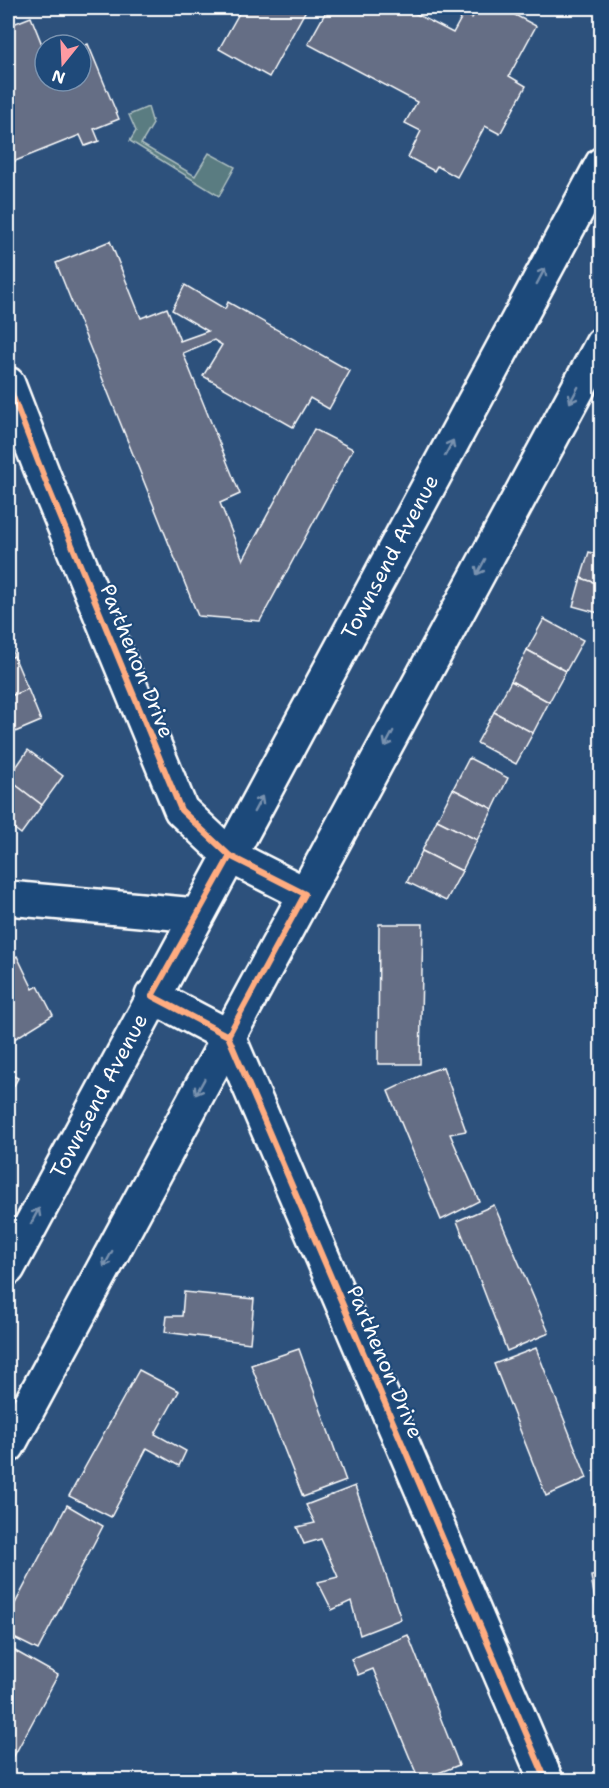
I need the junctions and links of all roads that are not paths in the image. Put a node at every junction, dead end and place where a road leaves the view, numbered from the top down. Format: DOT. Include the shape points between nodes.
graph roads {
  1 [pos="602,164"];
  2 [pos="602,344"];
  3 [pos="8,384"];
  4 [pos="230,856"];
  5 [pos="305,894"];
  6 [pos="8,898"];
  7 [pos="196,915"];
  8 [pos="152,996"];
  9 [pos="228,1036"];
  10 [pos="8,1268"];
  11 [pos="8,1446"];
  12 [pos="546,1780"];
  4 -- 1 [label="main road, Townsend Avenue, one-way"];
  2 -- 5 [label="main road, one-way"];
  3 -- 4 [label="main road, Parthenon Drive" via="181,810"];
  4 -- 5 [label="main road, Parthenon Drive"];
  4 -- 7 [label="main road, Townsend Avenue"];
  5 -- 9 [label="main road"];
  6 -- 7 [label="main road"];
  7 -- 8 [label="main road, Townsend Avenue"];
  8 -- 9 [label="main road"];
  10 -- 8 [label="main road, Townsend Avenue, one-way"];
  9 -- 11 [label="main road, one-way"];
  9 -- 12 [label="main road, Parthenon Drive"];
}
